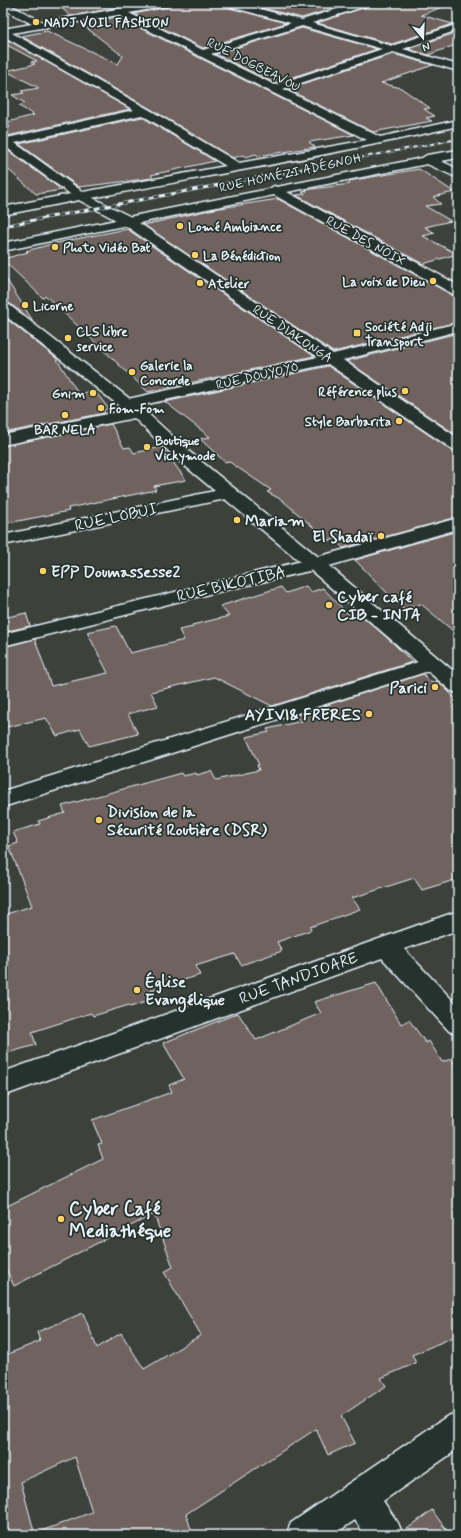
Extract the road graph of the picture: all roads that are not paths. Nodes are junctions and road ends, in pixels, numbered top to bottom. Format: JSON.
{"nodes":[{"id":1,"x":168,"y":3,"type":"edge"},
{"id":2,"x":226,"y":3,"type":"edge"},
{"id":3,"x":366,"y":3,"type":"edge"},
{"id":4,"x":3,"y":5,"type":"edge"},
{"id":5,"x":118,"y":11,"type":"junction"},
{"id":6,"x":303,"y":23,"type":"junction"},
{"id":7,"x":42,"y":25,"type":"junction"},
{"id":8,"x":458,"y":27,"type":"edge"},
{"id":9,"x":3,"y":32,"type":"edge"},
{"id":10,"x":394,"y":50,"type":"junction"},
{"id":11,"x":203,"y":54,"type":"junction"},
{"id":12,"x":458,"y":68,"type":"edge"},
{"id":13,"x":273,"y":89,"type":"junction"},
{"id":14,"x":144,"y":111,"type":"junction"},
{"id":15,"x":458,"y":123,"type":"edge"},
{"id":16,"x":4,"y":141,"type":"edge"},
{"id":17,"x":379,"y":141,"type":"junction"},
{"id":18,"x":458,"y":154,"type":"edge"},
{"id":19,"x":427,"y":159,"type":"junction"},
{"id":20,"x":238,"y":168,"type":"junction"},
{"id":21,"x":458,"y":174,"type":"edge"},
{"id":22,"x":274,"y":190,"type":"junction"},
{"id":23,"x":82,"y":196,"type":"junction"},
{"id":24,"x":3,"y":211,"type":"edge"},
{"id":25,"x":128,"y":221,"type":"junction"},
{"id":26,"x":3,"y":247,"type":"edge"},
{"id":27,"x":458,"y":290,"type":"edge"},
{"id":28,"x":3,"y":307,"type":"edge"},
{"id":29,"x":458,"y":328,"type":"edge"},
{"id":30,"x":330,"y":359,"type":"junction"},
{"id":31,"x":132,"y":409,"type":"junction"},
{"id":32,"x":3,"y":440,"type":"edge"},
{"id":33,"x":458,"y":445,"type":"edge"},
{"id":34,"x":229,"y":493,"type":"junction"},
{"id":35,"x":458,"y":522,"type":"edge"},
{"id":36,"x":3,"y":540,"type":"edge"},
{"id":37,"x":315,"y":564,"type":"junction"},
{"id":38,"x":3,"y":640,"type":"edge"},
{"id":39,"x":431,"y":664,"type":"junction"},
{"id":40,"x":458,"y":686,"type":"edge"},
{"id":41,"x":3,"y":799,"type":"edge"},
{"id":42,"x":458,"y":920,"type":"edge"},
{"id":43,"x":386,"y":946,"type":"junction"},
{"id":44,"x":458,"y":1023,"type":"edge"},
{"id":45,"x":3,"y":1084,"type":"edge"},
{"id":46,"x":458,"y":1429,"type":"edge"},
{"id":47,"x":359,"y":1497,"type":"junction"},
{"id":48,"x":303,"y":1535,"type":"edge"},
{"id":49,"x":386,"y":1535,"type":"edge"}],
"edges":[{"from":1,"to":5,"type":"street"},
{"from":2,"to":6,"type":"street"},
{"from":3,"to":6,"type":"street"},
{"from":4,"to":7,"type":"street"},
{"from":5,"to":7,"type":"street"},
{"from":5,"to":11,"type":"street","name":"RUE DOGBEAVOU"},
{"from":6,"to":10,"type":"street"},
{"from":6,"to":11,"type":"street"},
{"from":7,"to":9,"type":"street"},
{"from":8,"to":10,"type":"street"},
{"from":9,"to":14,"type":"street"},
{"from":10,"to":12,"type":"street"},
{"from":10,"to":13,"type":"street"},
{"from":11,"to":13,"type":"street","name":"RUE DOGBEAVOU"},
{"from":13,"to":17,"type":"street","name":"RUE DOGBEAVOU"},
{"from":14,"to":16,"type":"street"},
{"from":14,"to":20,"type":"street"},
{"from":15,"to":17,"type":"street"},
{"from":16,"to":23,"type":"street","name":"RUE DIAKONGA"},
{"from":17,"to":20,"type":"street"},
{"from":18,"to":19,"type":"street","name":"RUE HOMÉZI ADÉGNOH"},
{"from":19,"to":21,"type":"street"},
{"from":19,"to":22,"type":"street","name":"RUE HOMÉZI ADÉGNOH"},
{"from":20,"to":23,"type":"street"},
{"from":22,"to":25,"type":"street","name":"RUE HOMÉZI ADÉGNOH"},
{"from":22,"to":27,"type":"street","name":"RUE DES NOIX"},
{"from":23,"to":24,"type":"street"},
{"from":23,"to":25,"type":"street","name":"RUE DIAKONGA"},
{"from":25,"to":26,"type":"street","name":"RUE HOMÉZI ADÉGNOH"},
{"from":25,"to":30,"type":"street","name":"RUE DIAKONGA"},
{"from":28,"to":31,"type":"street"},
{"from":29,"to":30,"type":"street","name":"RUE DOUYOYO"},
{"from":30,"to":31,"type":"street","name":"RUE DOUYOYO"},
{"from":30,"to":33,"type":"street","name":"RUE DIAKONGA"},
{"from":31,"to":32,"type":"street","name":"RUE DOUYOYO"},
{"from":31,"to":34,"type":"street"},
{"from":34,"to":36,"type":"street","name":"RUE LOBUI"},
{"from":34,"to":37,"type":"street"},
{"from":35,"to":37,"type":"street","name":"RUE BIKOTIBA"},
{"from":37,"to":38,"type":"street","name":"RUE BIKOTIBA"},
{"from":37,"to":39,"type":"street"},
{"from":39,"to":40,"type":"street"},
{"from":39,"to":41,"type":"street"},
{"from":42,"to":43,"type":"street","name":"RUE TANDJOARE"},
{"from":43,"to":44,"type":"street"},
{"from":43,"to":45,"type":"street","name":"RUE TANDJOARE"},
{"from":46,"to":47,"type":"street"},
{"from":47,"to":48,"type":"street"},
{"from":47,"to":49,"type":"street"}]}
